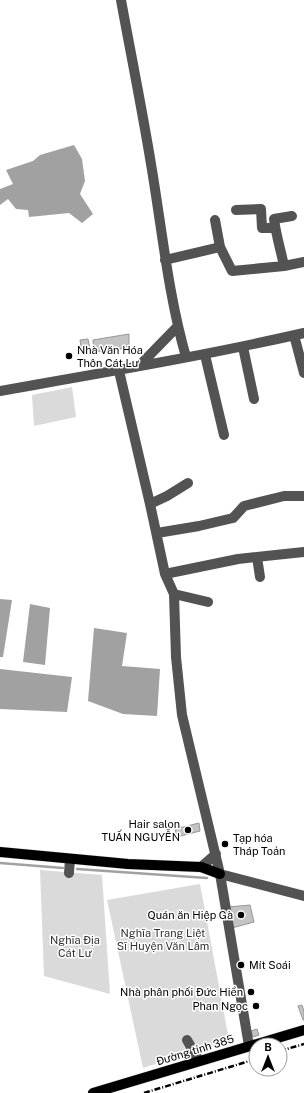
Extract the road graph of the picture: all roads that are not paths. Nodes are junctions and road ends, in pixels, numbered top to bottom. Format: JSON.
{"nodes":[{"id":1,"x":121,"y":0,"type":"edge"},
{"id":2,"x":236,"y":210,"type":"dead end"},
{"id":3,"x":292,"y":216,"type":"dead end"},
{"id":4,"x":215,"y":220,"type":"dead end"},
{"id":5,"x":275,"y":228,"type":"junction"},
{"id":6,"x":220,"y":247,"type":"junction"},
{"id":7,"x":165,"y":260,"type":"junction"},
{"id":8,"x":304,"y":262,"type":"edge"},
{"id":9,"x":284,"y":266,"type":"junction"},
{"id":10,"x":177,"y":326,"type":"junction"},
{"id":11,"x":299,"y":334,"type":"edge"},
{"id":12,"x":243,"y":347,"type":"junction"},
{"id":13,"x":205,"y":355,"type":"junction"},
{"id":14,"x":186,"y":357,"type":"junction"},
{"id":15,"x":140,"y":366,"type":"junction"},
{"id":16,"x":118,"y":371,"type":"junction"},
{"id":17,"x":304,"y":373,"type":"edge"},
{"id":18,"x":0,"y":391,"type":"edge"},
{"id":19,"x":254,"y":399,"type":"dead end"},
{"id":20,"x":224,"y":435,"type":"dead end"},
{"id":21,"x":188,"y":483,"type":"dead end"},
{"id":22,"x":304,"y":496,"type":"edge"},
{"id":23,"x":150,"y":504,"type":"junction"},
{"id":24,"x":157,"y":533,"type":"junction"},
{"id":25,"x":304,"y":552,"type":"edge"},
{"id":26,"x":257,"y":557,"type":"junction"},
{"id":27,"x":165,"y":574,"type":"junction"},
{"id":28,"x":260,"y":577,"type":"dead end"},
{"id":29,"x":174,"y":594,"type":"junction"},
{"id":30,"x":208,"y":602,"type":"dead end"},
{"id":31,"x":0,"y":852,"type":"edge"},
{"id":32,"x":216,"y":854,"type":"junction"},
{"id":33,"x":70,"y":859,"type":"junction"},
{"id":34,"x":201,"y":867,"type":"junction"},
{"id":35,"x":70,"y":873,"type":"dead end"},
{"id":36,"x":220,"y":874,"type":"junction"},
{"id":37,"x":304,"y":896,"type":"edge"},
{"id":38,"x":304,"y":1030,"type":"edge"},
{"id":39,"x":280,"y":1037,"type":"edge"},
{"id":40,"x":187,"y":1040,"type":"dead end"},
{"id":41,"x":248,"y":1040,"type":"edge"},
{"id":42,"x":248,"y":1046,"type":"edge"},
{"id":43,"x":199,"y":1061,"type":"junction"},
{"id":44,"x":93,"y":1093,"type":"edge"}],
"edges":[{"from":1,"to":7,"type":"street"},
{"from":2,"to":5,"type":"street"},
{"from":3,"to":5,"type":"street"},
{"from":4,"to":6,"type":"street"},
{"from":5,"to":9,"type":"street"},
{"from":6,"to":7,"type":"street"},
{"from":6,"to":9,"type":"street"},
{"from":7,"to":10,"type":"street"},
{"from":8,"to":9,"type":"street"},
{"from":10,"to":14,"type":"street"},
{"from":10,"to":15,"type":"street"},
{"from":11,"to":12,"type":"street"},
{"from":11,"to":17,"type":"street"},
{"from":12,"to":13,"type":"street"},
{"from":12,"to":19,"type":"street"},
{"from":13,"to":14,"type":"street"},
{"from":13,"to":20,"type":"street"},
{"from":14,"to":15,"type":"street"},
{"from":15,"to":16,"type":"street"},
{"from":16,"to":18,"type":"street"},
{"from":16,"to":23,"type":"street"},
{"from":21,"to":23,"type":"street"},
{"from":22,"to":24,"type":"street"},
{"from":23,"to":24,"type":"street"},
{"from":24,"to":27,"type":"street"},
{"from":25,"to":26,"type":"street"},
{"from":26,"to":27,"type":"street"},
{"from":26,"to":28,"type":"street"},
{"from":27,"to":29,"type":"street"},
{"from":29,"to":30,"type":"street"},
{"from":29,"to":32,"type":"street"},
{"from":31,"to":33,"type":"main road"},
{"from":32,"to":34,"type":"street"},
{"from":32,"to":36,"type":"street"},
{"from":33,"to":34,"type":"main road"},
{"from":33,"to":35,"type":"street"},
{"from":34,"to":36,"type":"main road"},
{"from":36,"to":37,"type":"street"},
{"from":36,"to":41,"type":"street"},
{"from":38,"to":39,"type":"main road","name":"Đường tỉnh 385"},
{"from":40,"to":43,"type":"street"},
{"from":42,"to":43,"type":"main road","name":"Đường tỉnh 385"},
{"from":43,"to":44,"type":"main road","name":"Đường tỉnh 385"}]}
